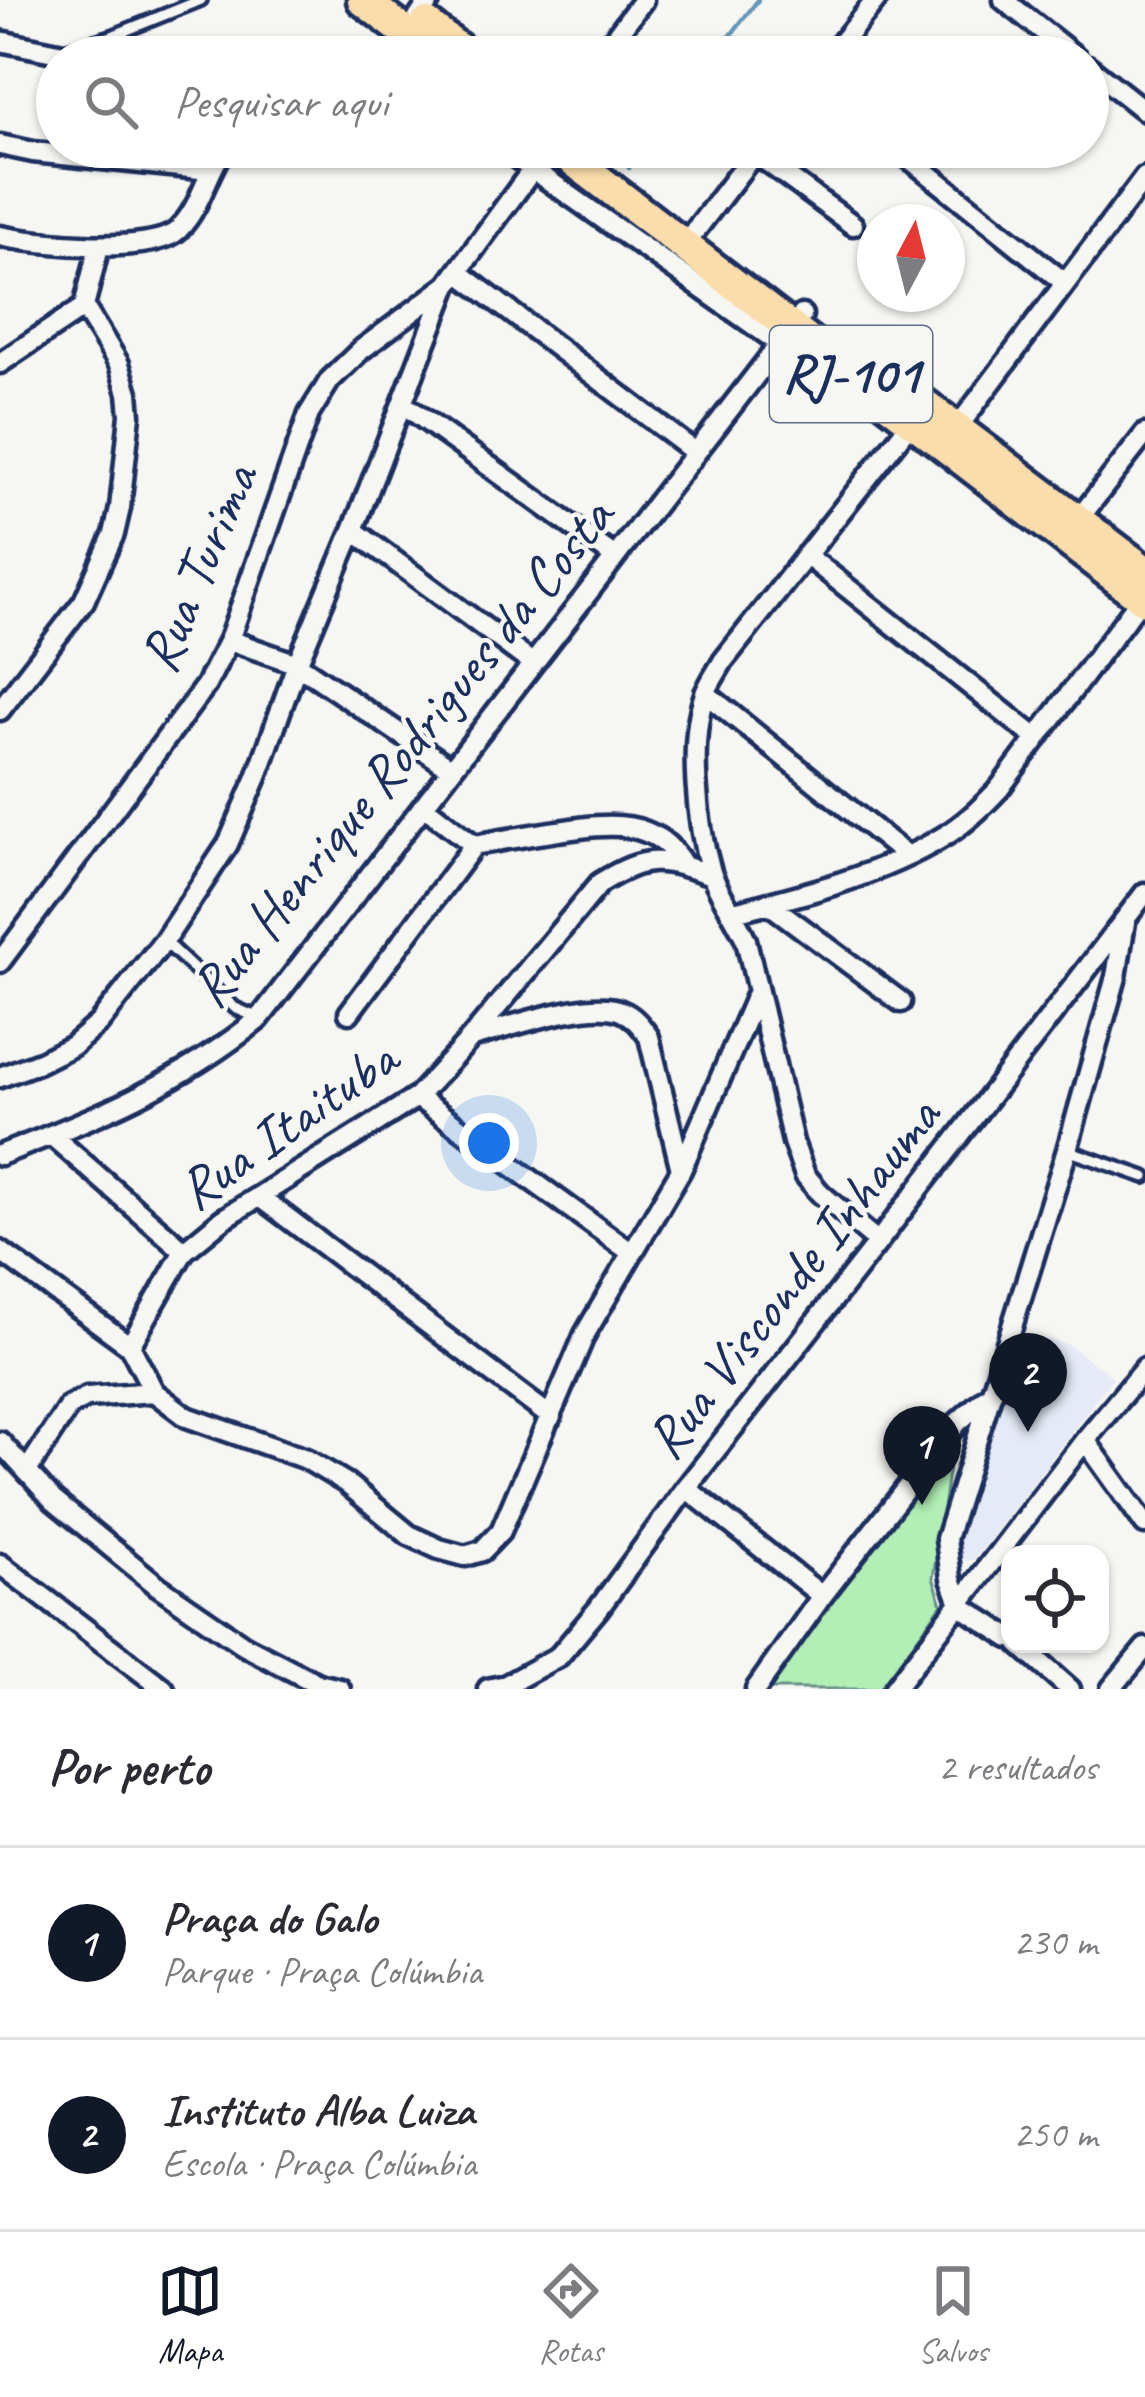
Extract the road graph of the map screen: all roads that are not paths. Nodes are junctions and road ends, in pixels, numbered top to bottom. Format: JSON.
{"nodes":[{"id":1,"x":202,"y":0,"type":"edge"},
{"id":2,"x":363,"y":0,"type":"edge"},
{"id":3,"x":643,"y":0,"type":"edge"},
{"id":4,"x":876,"y":0,"type":"edge"},
{"id":5,"x":1004,"y":0,"type":"edge"},
{"id":6,"x":414,"y":6,"type":"edge"},
{"id":7,"x":112,"y":36,"type":"edge"},
{"id":8,"x":410,"y":36,"type":"edge"},
{"id":9,"x":446,"y":36,"type":"edge"},
{"id":10,"x":616,"y":36,"type":"edge"},
{"id":11,"x":847,"y":36,"type":"edge"},
{"id":12,"x":1049,"y":36,"type":"edge"},
{"id":13,"x":0,"y":41,"type":"edge"},
{"id":14,"x":36,"y":49,"type":"edge"},
{"id":15,"x":1109,"y":83,"type":"edge"},
{"id":16,"x":1145,"y":112,"type":"edge"},
{"id":17,"x":0,"y":145,"type":"edge"},
{"id":18,"x":36,"y":152,"type":"edge"},
{"id":19,"x":190,"y":168,"type":"edge"},
{"id":20,"x":529,"y":168,"type":"edge"},
{"id":21,"x":583,"y":168,"type":"edge"},
{"id":22,"x":614,"y":168,"type":"edge"},
{"id":23,"x":743,"y":168,"type":"edge"},
{"id":24,"x":780,"y":168,"type":"edge"},
{"id":25,"x":921,"y":168,"type":"edge"},
{"id":26,"x":210,"y":170,"type":"joint"},
{"id":27,"x":532,"y":170,"type":"junction"},
{"id":28,"x":1145,"y":177,"type":"edge"},
{"id":29,"x":853,"y":225,"type":"dead end"},
{"id":30,"x":694,"y":231,"type":"junction"},
{"id":31,"x":0,"y":236,"type":"edge"},
{"id":32,"x":99,"y":246,"type":"junction"},
{"id":33,"x":453,"y":278,"type":"junction"},
{"id":34,"x":1065,"y":283,"type":"junction"},
{"id":35,"x":84,"y":307,"type":"junction"},
{"id":36,"x":791,"y":329,"type":"junction"},
{"id":37,"x":0,"y":363,"type":"edge"},
{"id":38,"x":403,"y":404,"type":"junction"},
{"id":39,"x":912,"y":421,"type":"junction"},
{"id":40,"x":957,"y":428,"type":"junction"},
{"id":41,"x":1145,"y":434,"type":"edge"},
{"id":42,"x":695,"y":452,"type":"junction"},
{"id":43,"x":1077,"y":521,"type":"junction"},
{"id":44,"x":353,"y":530,"type":"junction"},
{"id":45,"x":806,"y":555,"type":"junction"},
{"id":46,"x":616,"y":557,"type":"junction"},
{"id":47,"x":1144,"y":590,"type":"edge"},
{"id":48,"x":229,"y":640,"type":"junction"},
{"id":49,"x":532,"y":663,"type":"junction"},
{"id":50,"x":297,"y":664,"type":"junction"},
{"id":51,"x":705,"y":693,"type":"junction"},
{"id":52,"x":0,"y":710,"type":"edge"},
{"id":53,"x":1036,"y":738,"type":"junction"},
{"id":54,"x":452,"y":769,"type":"junction"},
{"id":55,"x":424,"y":807,"type":"junction"},
{"id":56,"x":474,"y":844,"type":"junction"},
{"id":57,"x":907,"y":856,"type":"junction"},
{"id":58,"x":684,"y":866,"type":"junction"},
{"id":59,"x":712,"y":875,"type":"junction"},
{"id":60,"x":1145,"y":893,"type":"edge"},
{"id":61,"x":768,"y":903,"type":"junction"},
{"id":62,"x":734,"y":912,"type":"junction"},
{"id":63,"x":1126,"y":917,"type":"junction"},
{"id":64,"x":164,"y":941,"type":"junction"},
{"id":65,"x":0,"y":962,"type":"edge"},
{"id":66,"x":757,"y":993,"type":"junction"},
{"id":67,"x":901,"y":1002,"type":"dead end"},
{"id":68,"x":350,"y":1012,"type":"dead end"},
{"id":69,"x":260,"y":1019,"type":"junction"},
{"id":70,"x":472,"y":1037,"type":"junction"},
{"id":71,"x":0,"y":1077,"type":"edge"},
{"id":72,"x":417,"y":1097,"type":"junction"},
{"id":73,"x":51,"y":1136,"type":"junction"},
{"id":74,"x":1067,"y":1150,"type":"junction"},
{"id":75,"x":0,"y":1155,"type":"edge"},
{"id":76,"x":681,"y":1170,"type":"junction"},
{"id":77,"x":1145,"y":1177,"type":"edge"},
{"id":78,"x":261,"y":1198,"type":"junction"},
{"id":79,"x":878,"y":1242,"type":"junction"},
{"id":80,"x":0,"y":1251,"type":"edge"},
{"id":81,"x":184,"y":1251,"type":"junction"},
{"id":82,"x":632,"y":1253,"type":"junction"},
{"id":83,"x":130,"y":1346,"type":"junction"},
{"id":84,"x":1145,"y":1368,"type":"edge"},
{"id":85,"x":993,"y":1390,"type":"junction"},
{"id":86,"x":154,"y":1392,"type":"junction"},
{"id":87,"x":551,"y":1417,"type":"junction"},
{"id":88,"x":1085,"y":1440,"type":"junction"},
{"id":89,"x":0,"y":1442,"type":"edge"},
{"id":90,"x":27,"y":1471,"type":"junction"},
{"id":91,"x":686,"y":1488,"type":"junction"},
{"id":92,"x":1145,"y":1524,"type":"edge"},
{"id":93,"x":0,"y":1564,"type":"edge"},
{"id":94,"x":822,"y":1596,"type":"junction"},
{"id":95,"x":961,"y":1606,"type":"junction"},
{"id":96,"x":1001,"y":1631,"type":"edge"},
{"id":97,"x":1145,"y":1648,"type":"edge"},
{"id":98,"x":1029,"y":1653,"type":"edge"},
{"id":99,"x":164,"y":1689,"type":"edge"},
{"id":100,"x":340,"y":1689,"type":"edge"},
{"id":101,"x":488,"y":1689,"type":"edge"},
{"id":102,"x":756,"y":1689,"type":"edge"},
{"id":103,"x":895,"y":1689,"type":"edge"},
{"id":104,"x":1070,"y":1689,"type":"edge"},
{"id":105,"x":1111,"y":1689,"type":"edge"}],
"edges":[{"from":1,"to":7,"type":"lane"},
{"from":2,"to":8,"type":"main road"},
{"from":3,"to":10,"type":"street"},
{"from":4,"to":11,"type":"street"},
{"from":5,"to":12,"type":"street"},
{"from":6,"to":9,"type":"main road"},
{"from":13,"to":14,"type":"street"},
{"from":15,"to":16,"type":"street"},
{"from":17,"to":18,"type":"street"},
{"from":19,"to":26,"type":"street"},
{"from":20,"to":27,"type":"street"},
{"from":21,"to":36,"type":"main road","number":"RJ-101"},
{"from":22,"to":30,"type":"main road","number":"RJ-101"},
{"from":23,"to":30,"type":"street"},
{"from":24,"to":29,"type":"street"},
{"from":25,"to":34,"type":"street"},
{"from":26,"to":32,"type":"street"},
{"from":27,"to":33,"type":"street"},
{"from":27,"to":36,"type":"street"},
{"from":28,"to":34,"type":"street"},
{"from":30,"to":36,"type":"main road","number":"RJ-101"},
{"from":31,"to":32,"type":"street"},
{"from":32,"to":35,"type":"street"},
{"from":33,"to":38,"type":"street"},
{"from":33,"to":42,"type":"street"},
{"from":33,"to":48,"type":"street","name":"Rua Turima"},
{"from":34,"to":40,"type":"street"},
{"from":35,"to":37,"type":"street"},
{"from":35,"to":52,"type":"street"},
{"from":36,"to":39,"type":"main road","number":"RJ-101"},
{"from":36,"to":40,"type":"main road","number":"RJ-101"},
{"from":36,"to":42,"type":"street","name":"Rua Henrique Rodrigues da Costa"},
{"from":38,"to":44,"type":"street"},
{"from":38,"to":46,"type":"street"},
{"from":39,"to":45,"type":"street"},
{"from":39,"to":47,"type":"main road","number":"RJ-101"},
{"from":40,"to":43,"type":"main road","number":"RJ-101"},
{"from":41,"to":43,"type":"street"},
{"from":42,"to":46,"type":"street","name":"Rua Henrique Rodrigues da Costa"},
{"from":43,"to":47,"type":"main road","number":"RJ-101"},
{"from":44,"to":49,"type":"street"},
{"from":44,"to":50,"type":"street"},
{"from":45,"to":51,"type":"street"},
{"from":45,"to":53,"type":"street"},
{"from":46,"to":49,"type":"street","name":"Rua Henrique Rodrigues da Costa"},
{"from":47,"to":53,"type":"street"},
{"from":48,"to":50,"type":"street"},
{"from":48,"to":65,"type":"street","name":"Rua Turima"},
{"from":49,"to":54,"type":"street","name":"Rua Henrique Rodrigues da Costa"},
{"from":50,"to":54,"type":"street"},
{"from":50,"to":64,"type":"street"},
{"from":51,"to":57,"type":"street"},
{"from":51,"to":59,"type":"street"},
{"from":53,"to":57,"type":"street"},
{"from":54,"to":55,"type":"street","name":"Rua Henrique Rodrigues da Costa"},
{"from":55,"to":56,"type":"street"},
{"from":55,"to":69,"type":"street","name":"Rua Henrique Rodrigues da Costa"},
{"from":56,"to":58,"type":"street"},
{"from":56,"to":68,"type":"street"},
{"from":57,"to":61,"type":"street"},
{"from":58,"to":59,"type":"street","name":"Rua Itaituba"},
{"from":58,"to":70,"type":"street","name":"Rua Itaituba"},
{"from":59,"to":62,"type":"street"},
{"from":60,"to":63,"type":"street","name":"Rua Visconde Inhauma"},
{"from":61,"to":62,"type":"street"},
{"from":61,"to":67,"type":"street"},
{"from":62,"to":66,"type":"street"},
{"from":63,"to":74,"type":"street"},
{"from":63,"to":79,"type":"street","name":"Rua Visconde Inhauma"},
{"from":64,"to":69,"type":"lane"},
{"from":64,"to":71,"type":"street"},
{"from":66,"to":76,"type":"street"},
{"from":66,"to":79,"type":"street"},
{"from":69,"to":73,"type":"street","name":"Rua Henrique Rodrigues da Costa"},
{"from":70,"to":72,"type":"street","name":"Rua Itaituba"},
{"from":70,"to":76,"type":"street"},
{"from":72,"to":78,"type":"street","name":"Rua Itaituba"},
{"from":72,"to":82,"type":"street"},
{"from":73,"to":75,"type":"street","name":"Rua Henrique Rodrigues da Costa"},
{"from":73,"to":81,"type":"street"},
{"from":74,"to":77,"type":"lane"},
{"from":74,"to":85,"type":"street"},
{"from":76,"to":82,"type":"street"},
{"from":78,"to":81,"type":"street","name":"Rua Itaituba"},
{"from":78,"to":87,"type":"street"},
{"from":79,"to":91,"type":"street","name":"Rua Visconde Inhauma"},
{"from":80,"to":83,"type":"street"},
{"from":81,"to":83,"type":"street","name":"Rua Itaituba"},
{"from":82,"to":87,"type":"street"},
{"from":83,"to":86,"type":"street"},
{"from":84,"to":88,"type":"street"},
{"from":85,"to":94,"type":"street"},
{"from":85,"to":95,"type":"street"},
{"from":86,"to":87,"type":"street"},
{"from":86,"to":90,"type":"street"},
{"from":88,"to":92,"type":"street"},
{"from":88,"to":95,"type":"street"},
{"from":89,"to":90,"type":"street"},
{"from":90,"to":100,"type":"street"},
{"from":91,"to":94,"type":"street"},
{"from":91,"to":101,"type":"street","name":"Rua Visconde Inhauma"},
{"from":93,"to":99,"type":"street"},
{"from":94,"to":102,"type":"street"},
{"from":95,"to":96,"type":"street"},
{"from":95,"to":103,"type":"street"},
{"from":97,"to":105,"type":"street"},
{"from":98,"to":104,"type":"street"}]}
